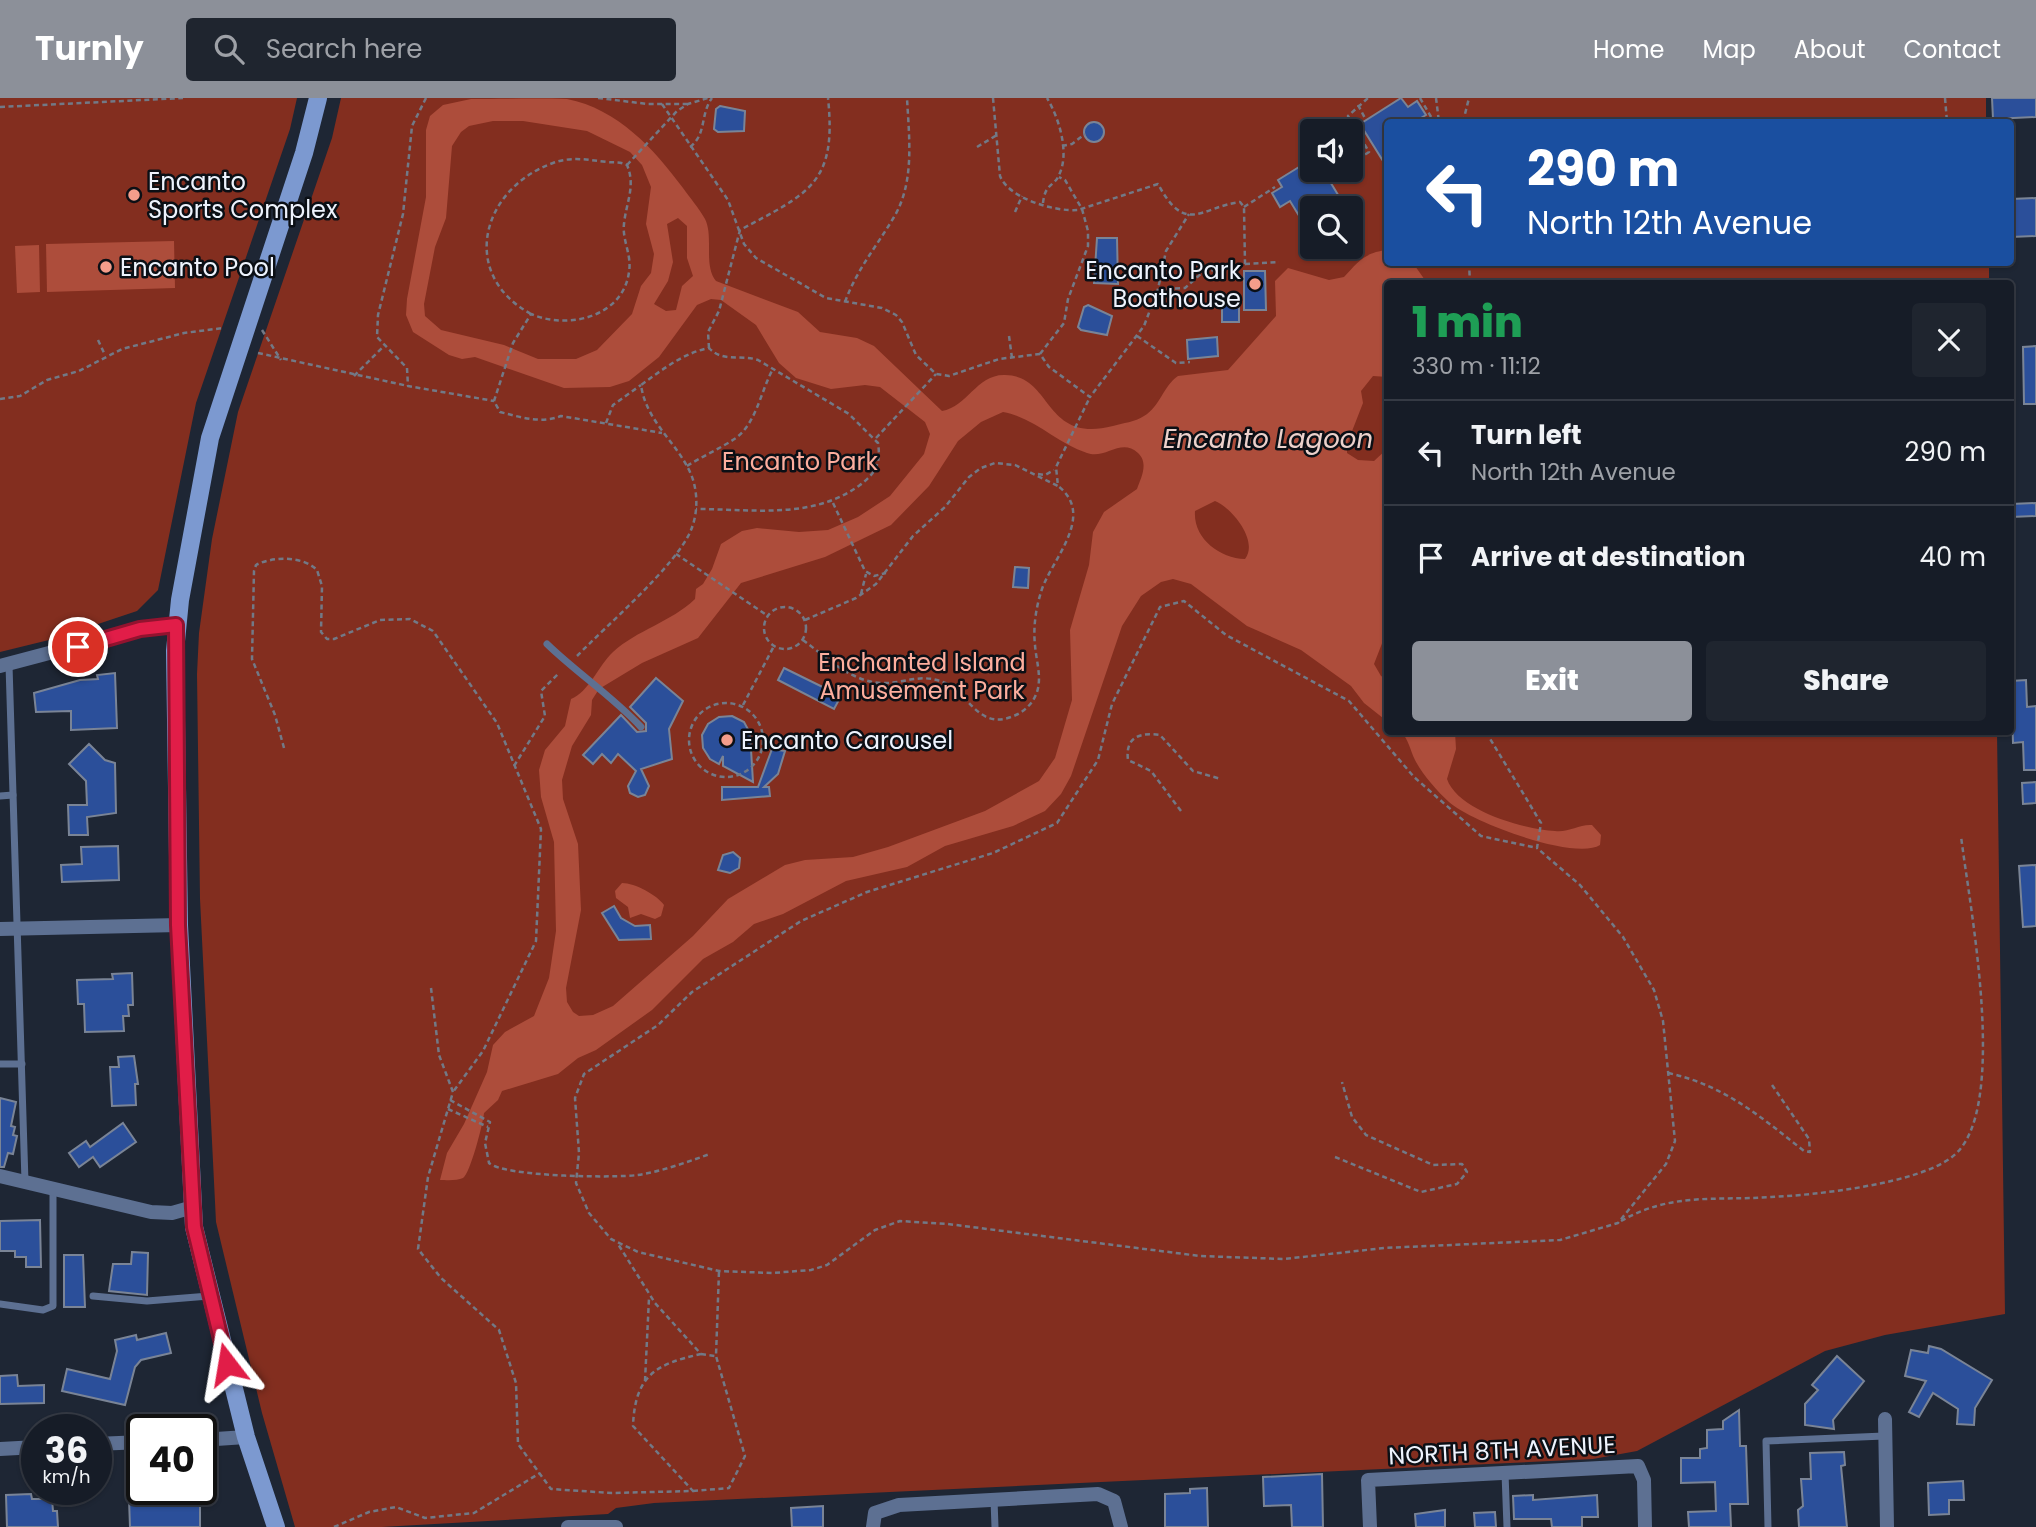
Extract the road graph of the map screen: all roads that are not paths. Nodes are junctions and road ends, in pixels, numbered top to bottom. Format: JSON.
{"nodes":[{"id":1,"x":318,"y":98,"type":"edge"},
{"id":2,"x":176,"y":625,"type":"junction"},
{"id":3,"x":547,"y":644,"type":"dead end"},
{"id":4,"x":5,"y":665,"type":"edge"},
{"id":5,"x":641,"y":727,"type":"dead end"},
{"id":6,"x":13,"y":795,"type":"junction"},
{"id":7,"x":0,"y":796,"type":"edge"},
{"id":8,"x":178,"y":925,"type":"junction"},
{"id":9,"x":18,"y":928,"type":"junction"},
{"id":10,"x":0,"y":929,"type":"edge"},
{"id":11,"x":0,"y":1064,"type":"edge"},
{"id":12,"x":22,"y":1064,"type":"junction"},
{"id":13,"x":0,"y":1176,"type":"edge"},
{"id":14,"x":25,"y":1182,"type":"junction"},
{"id":15,"x":52,"y":1188,"type":"junction"},
{"id":16,"x":193,"y":1208,"type":"junction"},
{"id":17,"x":93,"y":1296,"type":"dead end"},
{"id":18,"x":210,"y":1296,"type":"junction"},
{"id":19,"x":0,"y":1304,"type":"edge"},
{"id":20,"x":1885,"y":1419,"type":"dead end"},
{"id":21,"x":1884,"y":1436,"type":"junction"},
{"id":22,"x":246,"y":1437,"type":"junction"},
{"id":23,"x":217,"y":1439,"type":"edge"},
{"id":24,"x":21,"y":1448,"type":"edge"},
{"id":25,"x":0,"y":1449,"type":"edge"},
{"id":26,"x":1505,"y":1473,"type":"junction"},
{"id":27,"x":994,"y":1499,"type":"junction"},
{"id":28,"x":874,"y":1520,"type":"edge"},
{"id":29,"x":613,"y":1526,"type":"edge"},
{"id":30,"x":276,"y":1527,"type":"edge"},
{"id":31,"x":568,"y":1527,"type":"edge"},
{"id":32,"x":995,"y":1527,"type":"edge"},
{"id":33,"x":1121,"y":1527,"type":"edge"},
{"id":34,"x":1370,"y":1527,"type":"edge"},
{"id":35,"x":1507,"y":1527,"type":"edge"},
{"id":36,"x":1645,"y":1527,"type":"edge"},
{"id":37,"x":1768,"y":1527,"type":"edge"},
{"id":38,"x":1887,"y":1527,"type":"edge"}],
"edges":[{"from":1,"to":2,"type":"street"},
{"from":2,"to":4,"type":"street"},
{"from":2,"to":8,"type":"street"},
{"from":3,"to":5,"type":"lane"},
{"from":4,"to":6,"type":"lane"},
{"from":6,"to":7,"type":"lane"},
{"from":6,"to":9,"type":"lane"},
{"from":8,"to":9,"type":"street"},
{"from":8,"to":16,"type":"street"},
{"from":9,"to":10,"type":"street"},
{"from":9,"to":12,"type":"lane"},
{"from":11,"to":12,"type":"lane"},
{"from":12,"to":14,"type":"lane"},
{"from":13,"to":14,"type":"street"},
{"from":14,"to":15,"type":"street"},
{"from":15,"to":16,"type":"street"},
{"from":15,"to":19,"type":"lane"},
{"from":16,"to":18,"type":"street"},
{"from":17,"to":18,"type":"lane"},
{"from":18,"to":22,"type":"street"},
{"from":20,"to":21,"type":"street"},
{"from":21,"to":37,"type":"lane"},
{"from":21,"to":38,"type":"street"},
{"from":22,"to":23,"type":"street"},
{"from":22,"to":30,"type":"street"},
{"from":24,"to":25,"type":"street"},
{"from":26,"to":34,"type":"street","name":"NORTH 8TH AVENUE"},
{"from":26,"to":35,"type":"lane"},
{"from":26,"to":36,"type":"street","name":"NORTH 8TH AVENUE"},
{"from":27,"to":28,"type":"street"},
{"from":27,"to":32,"type":"lane"},
{"from":27,"to":33,"type":"street"},
{"from":29,"to":31,"type":"street"}]}
